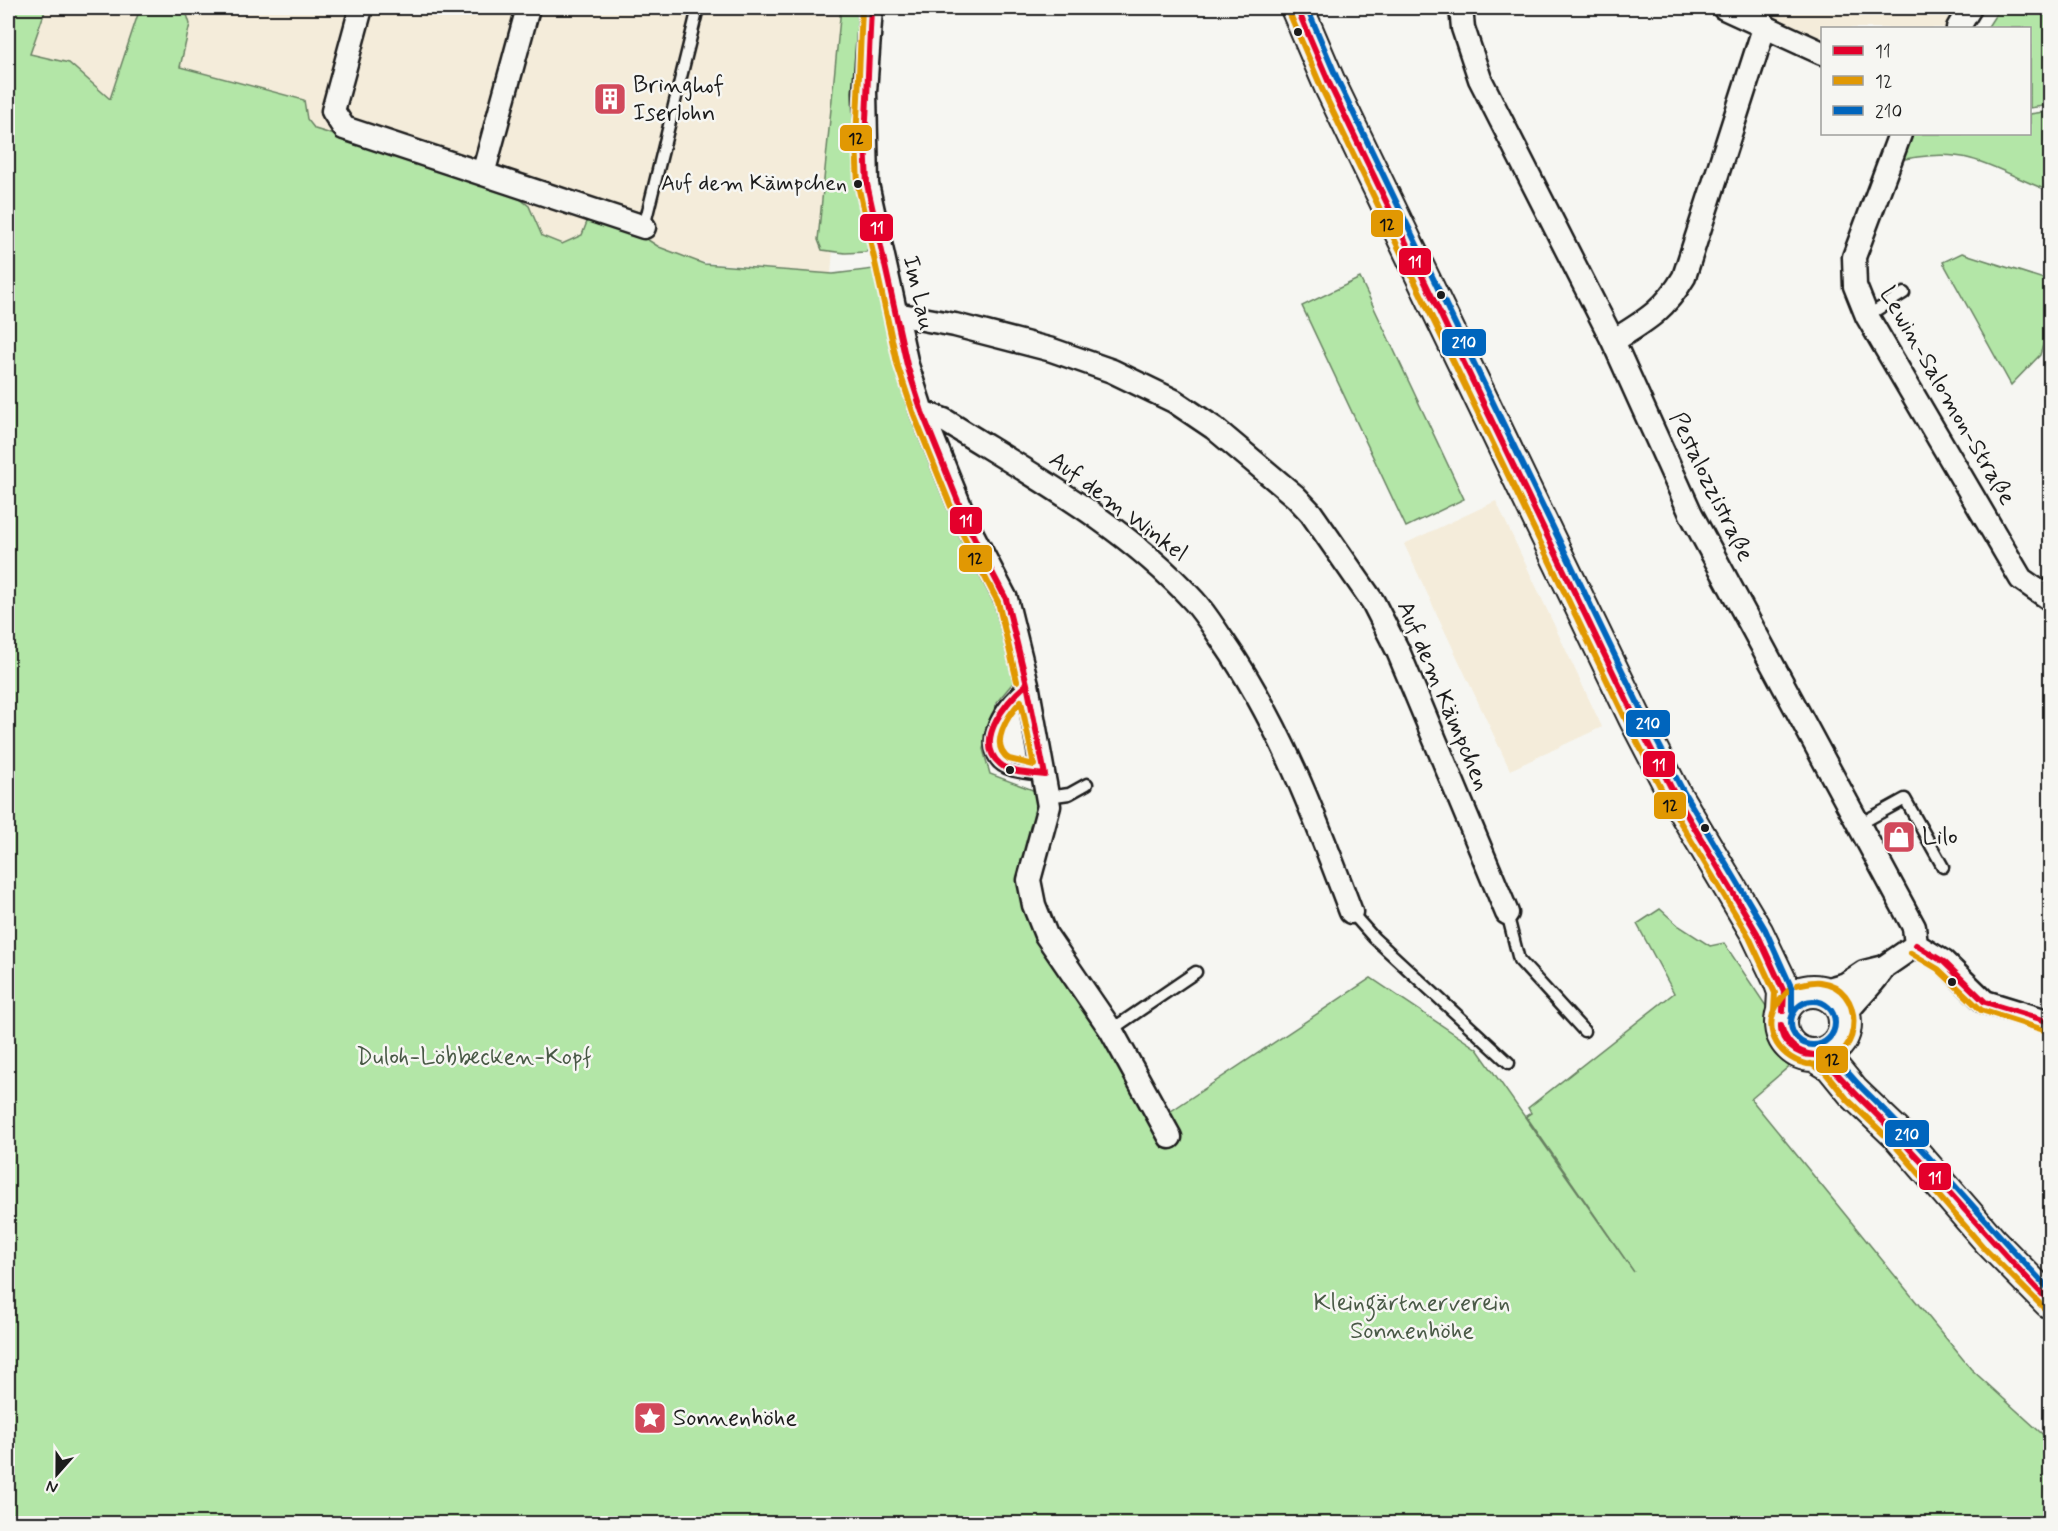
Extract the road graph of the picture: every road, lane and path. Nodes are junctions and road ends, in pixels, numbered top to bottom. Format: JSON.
{"nodes":[{"id":1,"x":361,"y":8,"type":"edge"},
{"id":2,"x":528,"y":8,"type":"edge"},
{"id":3,"x":698,"y":8,"type":"edge"},
{"id":4,"x":871,"y":8,"type":"edge"},
{"id":5,"x":1286,"y":8,"type":"edge"},
{"id":6,"x":1297,"y":8,"type":"edge"},
{"id":7,"x":1461,"y":8,"type":"edge"},
{"id":8,"x":1724,"y":8,"type":"edge"},
{"id":9,"x":1970,"y":8,"type":"edge"},
{"id":10,"x":1766,"y":25,"type":"junction"},
{"id":11,"x":1959,"y":27,"type":"edge"},
{"id":12,"x":1821,"y":52,"type":"edge"},
{"id":13,"x":1330,"y":85,"type":"junction"},
{"id":14,"x":1900,"y":135,"type":"edge"},
{"id":15,"x":483,"y":174,"type":"junction"},
{"id":16,"x":644,"y":227,"type":"joint"},
{"id":17,"x":1905,"y":293,"type":"dead end"},
{"id":18,"x":896,"y":314,"type":"junction"},
{"id":19,"x":1867,"y":316,"type":"junction"},
{"id":20,"x":1613,"y":341,"type":"junction"},
{"id":21,"x":922,"y":412,"type":"junction"},
{"id":22,"x":2050,"y":599,"type":"edge"},
{"id":23,"x":1027,"y":684,"type":"junction"},
{"id":24,"x":1045,"y":775,"type":"junction"},
{"id":25,"x":1087,"y":784,"type":"dead end"},
{"id":26,"x":1048,"y":797,"type":"junction"},
{"id":27,"x":1858,"y":825,"type":"junction"},
{"id":28,"x":1943,"y":867,"type":"dead end"},
{"id":29,"x":1351,"y":912,"type":"joint"},
{"id":30,"x":1506,"y":913,"type":"joint"},
{"id":31,"x":1757,"y":933,"type":"junction"},
{"id":32,"x":1916,"y":945,"type":"junction"},
{"id":33,"x":1884,"y":967,"type":"junction"},
{"id":34,"x":1196,"y":972,"type":"dead end"},
{"id":35,"x":1815,"y":991,"type":"junction"},
{"id":36,"x":1783,"y":1011,"type":"junction"},
{"id":37,"x":2050,"y":1022,"type":"edge"},
{"id":38,"x":1843,"y":1027,"type":"junction"},
{"id":39,"x":1111,"y":1030,"type":"junction"},
{"id":40,"x":1584,"y":1031,"type":"dead end"},
{"id":41,"x":1816,"y":1056,"type":"junction"},
{"id":42,"x":1509,"y":1063,"type":"dead end"},
{"id":43,"x":1899,"y":1136,"type":"junction"},
{"id":44,"x":1170,"y":1137,"type":"dead end"},
{"id":45,"x":2050,"y":1302,"type":"edge"}],
"edges":[{"from":1,"to":15,"type":"street"},
{"from":2,"to":15,"type":"street"},
{"from":3,"to":16,"type":"lane"},
{"from":4,"to":18,"type":"street","name":"Im Lau"},
{"from":5,"to":13,"type":"main road"},
{"from":6,"to":13,"type":"main road"},
{"from":7,"to":20,"type":"street","name":"Pestalozzistraße"},
{"from":8,"to":10,"type":"street"},
{"from":9,"to":11,"type":"street"},
{"from":10,"to":12,"type":"street"},
{"from":10,"to":20,"type":"street"},
{"from":13,"to":31,"type":"main road"},
{"from":14,"to":19,"type":"street","name":"Lewin-Salomon-Straße"},
{"from":15,"to":16,"type":"street"},
{"from":17,"to":19,"type":"lane"},
{"from":18,"to":21,"type":"street","name":"Im Lau"},
{"from":18,"to":30,"type":"street","name":"Auf dem Kämpchen"},
{"from":19,"to":22,"type":"street","name":"Lewin-Salomon-Straße"},
{"from":20,"to":27,"type":"street","name":"Pestalozzistraße"},
{"from":21,"to":23,"type":"street","name":"Im Lau"},
{"from":21,"to":29,"type":"street","name":"Auf dem Winkel"},
{"from":23,"to":24,"type":"street","name":"Im Lau"},
{"from":23,"to":24,"type":"lane"},
{"from":24,"to":26,"type":"street","name":"Im Lau"},
{"from":25,"to":26,"type":"lane"},
{"from":26,"to":39,"type":"street","name":"Im Lau"},
{"from":27,"to":28,"type":"lane"},
{"from":27,"to":32,"type":"street","name":"Pestalozzistraße"},
{"from":29,"to":42,"type":"lane"},
{"from":30,"to":40,"type":"lane"},
{"from":31,"to":35,"type":"main road"},
{"from":31,"to":36,"type":"main road"},
{"from":32,"to":33,"type":"street"},
{"from":32,"to":37,"type":"street"},
{"from":33,"to":35,"type":"street"},
{"from":33,"to":38,"type":"street"},
{"from":34,"to":39,"type":"lane"},
{"from":35,"to":36,"type":"main road"},
{"from":35,"to":38,"type":"main road"},
{"from":36,"to":41,"type":"main road"},
{"from":38,"to":41,"type":"main road"},
{"from":38,"to":43,"type":"main road"},
{"from":39,"to":44,"type":"street","name":"Im Lau"},
{"from":41,"to":43,"type":"main road"},
{"from":43,"to":45,"type":"main road"}]}
